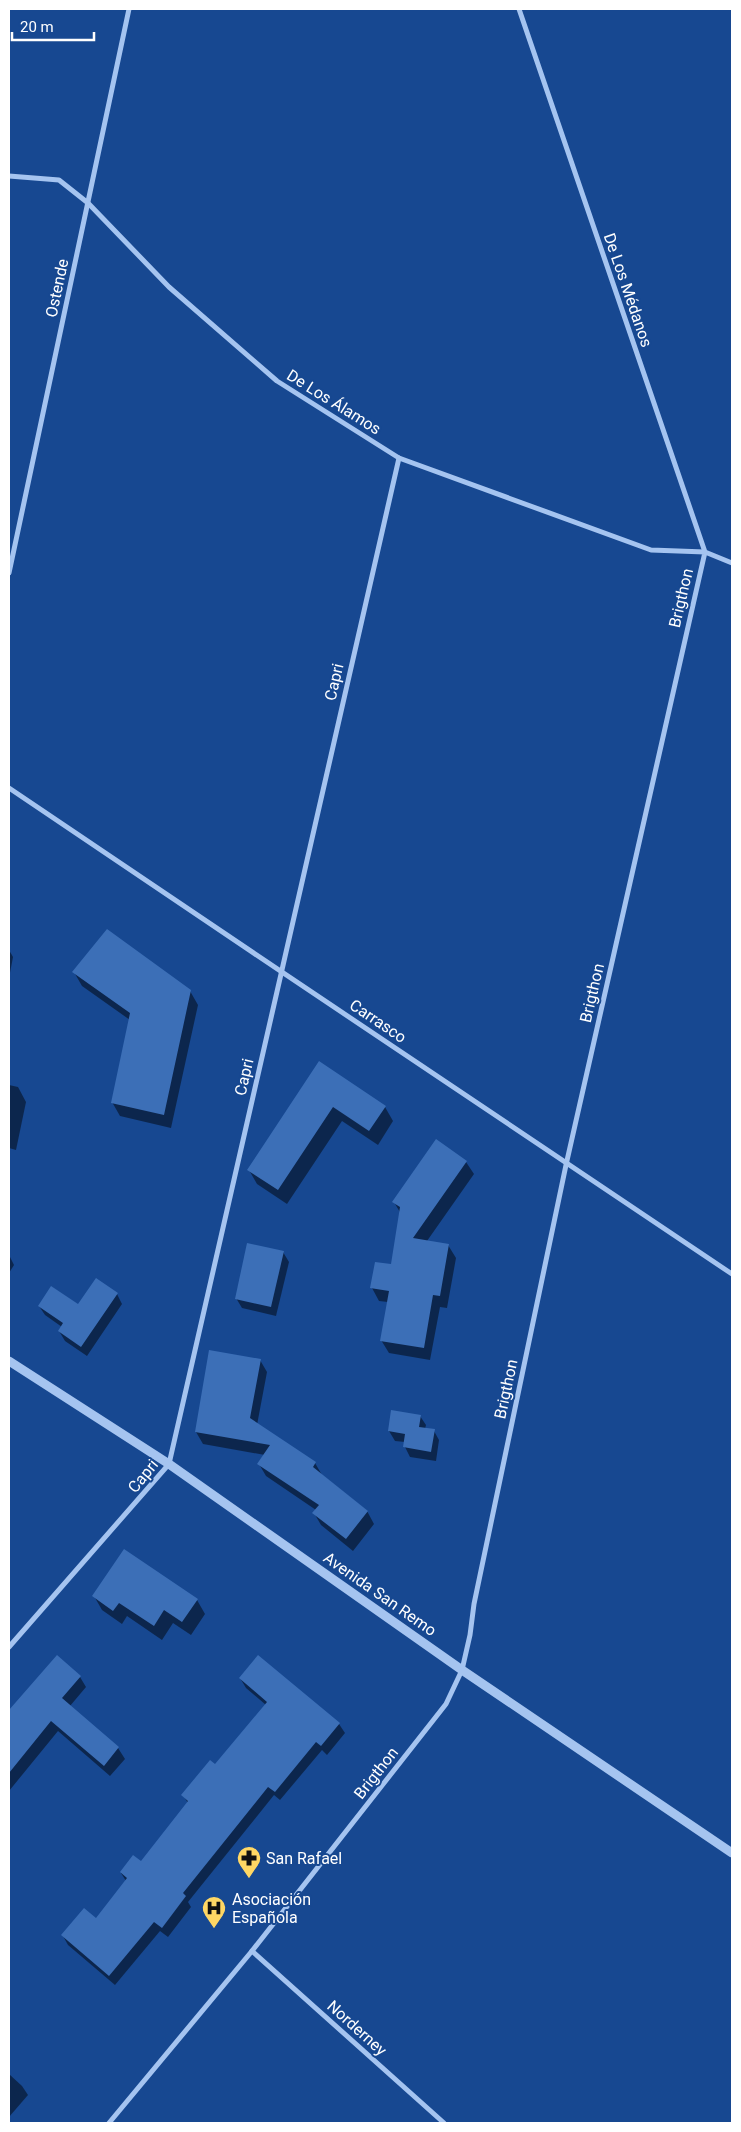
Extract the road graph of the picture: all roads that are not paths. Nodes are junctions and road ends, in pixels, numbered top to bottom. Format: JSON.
{"nodes":[{"id":1,"x":129,"y":9,"type":"edge"},
{"id":2,"x":519,"y":9,"type":"edge"},
{"id":3,"x":9,"y":176,"type":"edge"},
{"id":4,"x":88,"y":203,"type":"junction"},
{"id":5,"x":399,"y":458,"type":"junction"},
{"id":6,"x":705,"y":552,"type":"junction"},
{"id":7,"x":732,"y":563,"type":"edge"},
{"id":8,"x":9,"y":573,"type":"edge"},
{"id":9,"x":9,"y":788,"type":"edge"},
{"id":10,"x":281,"y":970,"type":"junction"},
{"id":11,"x":566,"y":1165,"type":"junction"},
{"id":12,"x":732,"y":1274,"type":"edge"},
{"id":13,"x":9,"y":1361,"type":"edge"},
{"id":14,"x":169,"y":1464,"type":"junction"},
{"id":15,"x":9,"y":1647,"type":"edge"},
{"id":16,"x":462,"y":1670,"type":"junction"},
{"id":17,"x":732,"y":1852,"type":"edge"},
{"id":18,"x":252,"y":1951,"type":"junction"},
{"id":19,"x":109,"y":2123,"type":"edge"},
{"id":20,"x":444,"y":2123,"type":"edge"}],
"edges":[{"from":1,"to":4,"type":"street","name":"Ostende"},
{"from":2,"to":6,"type":"street","name":"De Los Médanos"},
{"from":3,"to":4,"type":"street","name":"De Los Álamos"},
{"from":4,"to":5,"type":"street","name":"De Los Álamos"},
{"from":4,"to":8,"type":"street","name":"Ostende"},
{"from":5,"to":6,"type":"street","name":"De Los Álamos"},
{"from":5,"to":10,"type":"street","name":"Capri"},
{"from":6,"to":7,"type":"street"},
{"from":6,"to":11,"type":"street","name":"Brigthon"},
{"from":9,"to":10,"type":"street","name":"Carrasco"},
{"from":10,"to":11,"type":"street","name":"Carrasco"},
{"from":10,"to":14,"type":"street","name":"Capri"},
{"from":11,"to":12,"type":"street","name":"Carrasco"},
{"from":11,"to":16,"type":"street","name":"Brigthon"},
{"from":13,"to":14,"type":"street","name":"Avenida San Remo"},
{"from":14,"to":15,"type":"street","name":"Capri"},
{"from":14,"to":16,"type":"street","name":"Avenida San Remo"},
{"from":16,"to":17,"type":"street","name":"Avenida San Remo"},
{"from":16,"to":18,"type":"street","name":"Brigthon"},
{"from":18,"to":19,"type":"street","name":"Brigthon"},
{"from":18,"to":20,"type":"street","name":"Norderney"}]}
